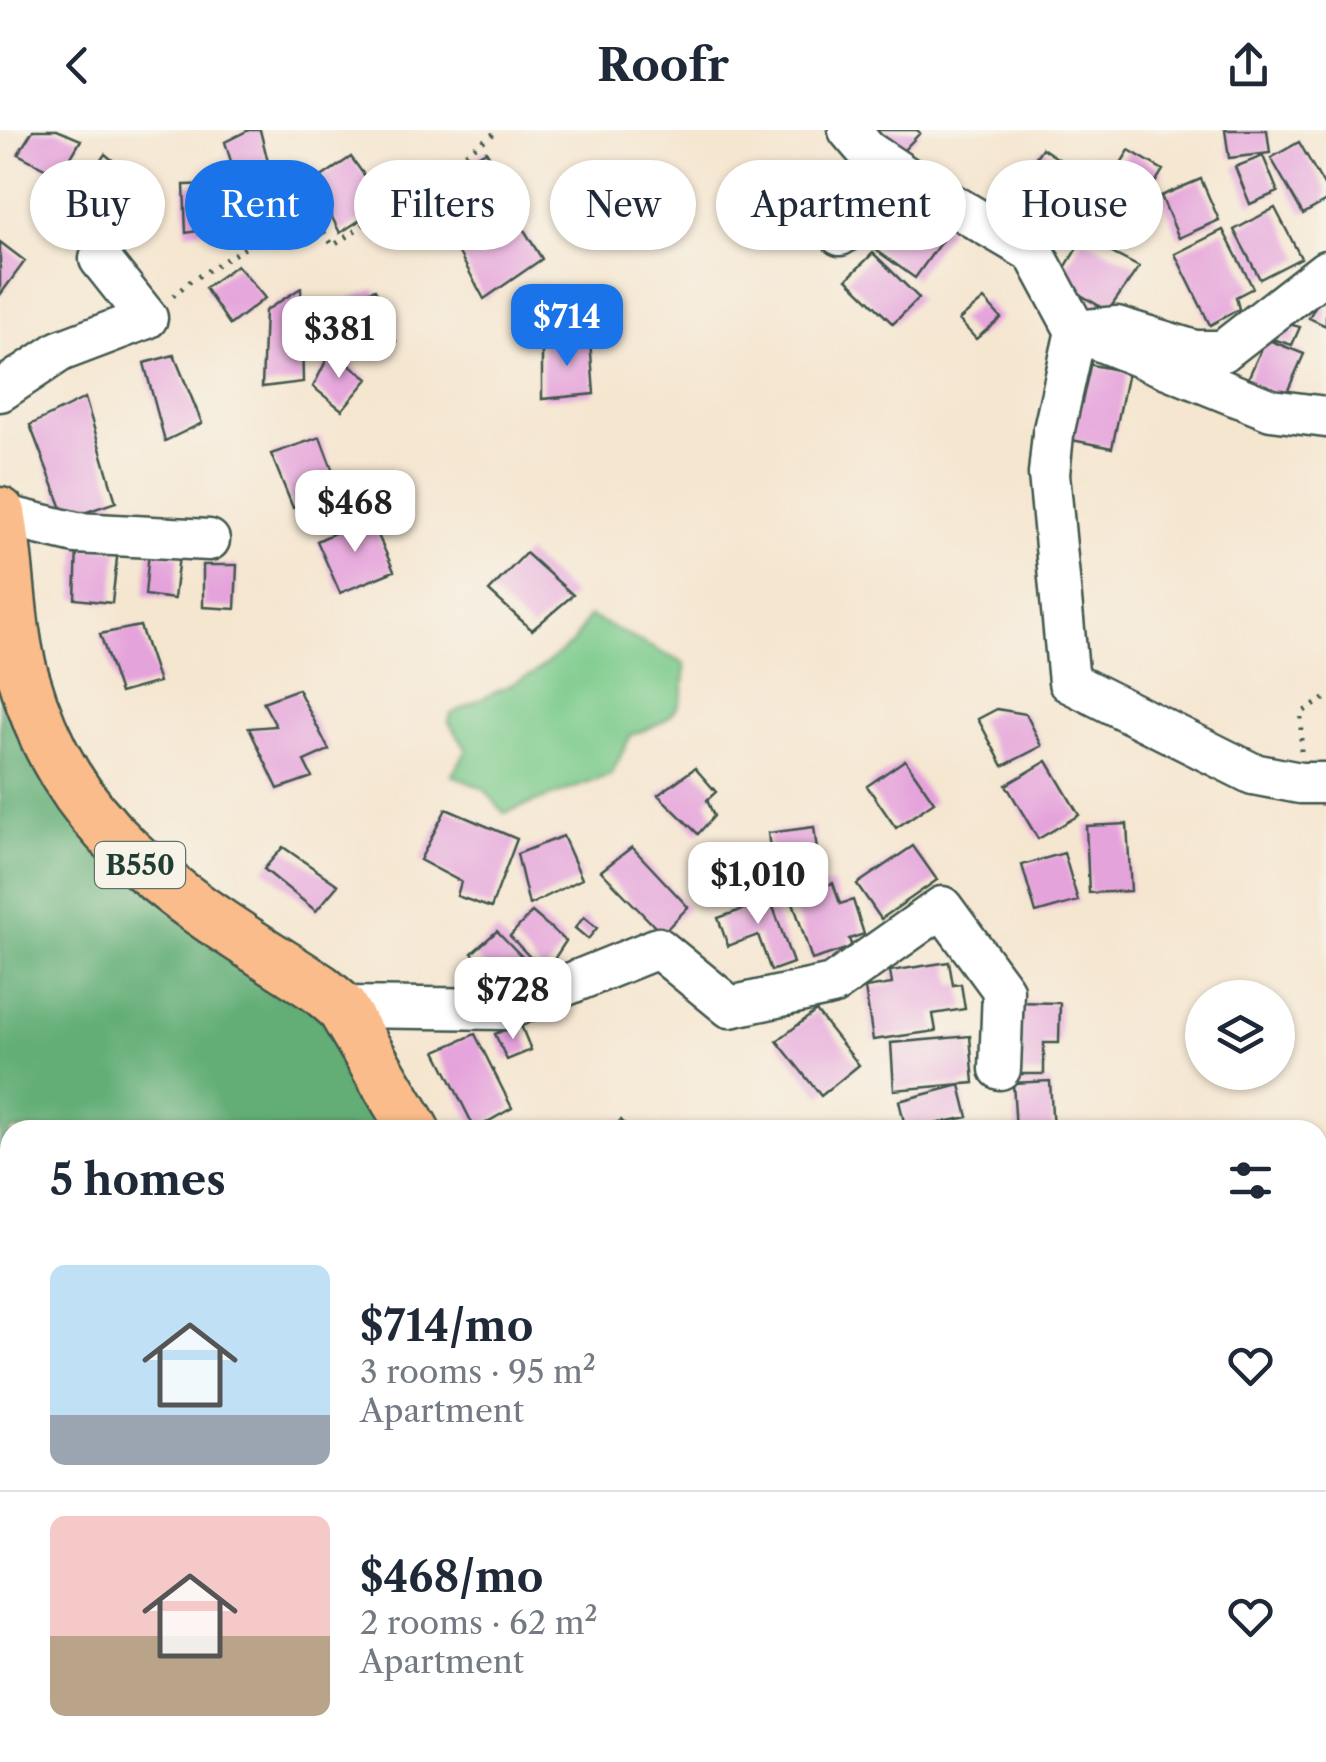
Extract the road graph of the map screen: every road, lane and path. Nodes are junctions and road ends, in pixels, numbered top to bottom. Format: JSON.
{"nodes":[{"id":1,"x":499,"y":130,"type":"edge"},
{"id":2,"x":850,"y":130,"type":"edge"},
{"id":3,"x":880,"y":160,"type":"edge"},
{"id":4,"x":966,"y":213,"type":"edge"},
{"id":5,"x":100,"y":259,"type":"dead end"},
{"id":6,"x":1326,"y":271,"type":"edge"},
{"id":7,"x":146,"y":318,"type":"junction"},
{"id":8,"x":1076,"y":331,"type":"junction"},
{"id":9,"x":0,"y":391,"type":"edge"},
{"id":10,"x":1326,"y":417,"type":"edge"},
{"id":11,"x":0,"y":514,"type":"edge"},
{"id":12,"x":209,"y":540,"type":"dead end"},
{"id":13,"x":1326,"y":698,"type":"edge"},
{"id":14,"x":1313,"y":782,"type":"edge"},
{"id":15,"x":341,"y":1007,"type":"junction"},
{"id":16,"x":1000,"y":1069,"type":"dead end"},
{"id":17,"x":408,"y":1120,"type":"edge"}],
"edges":[{"from":1,"to":7,"type":"path"},
{"from":2,"to":3,"type":"street"},
{"from":4,"to":8,"type":"street"},
{"from":5,"to":7,"type":"street"},
{"from":6,"to":8,"type":"street"},
{"from":7,"to":9,"type":"street"},
{"from":8,"to":10,"type":"street"},
{"from":8,"to":14,"type":"street"},
{"from":11,"to":12,"type":"street"},
{"from":11,"to":15,"type":"main road","number":"B550"},
{"from":13,"to":14,"type":"path"},
{"from":15,"to":16,"type":"street"},
{"from":15,"to":17,"type":"main road","number":"B550"}]}
